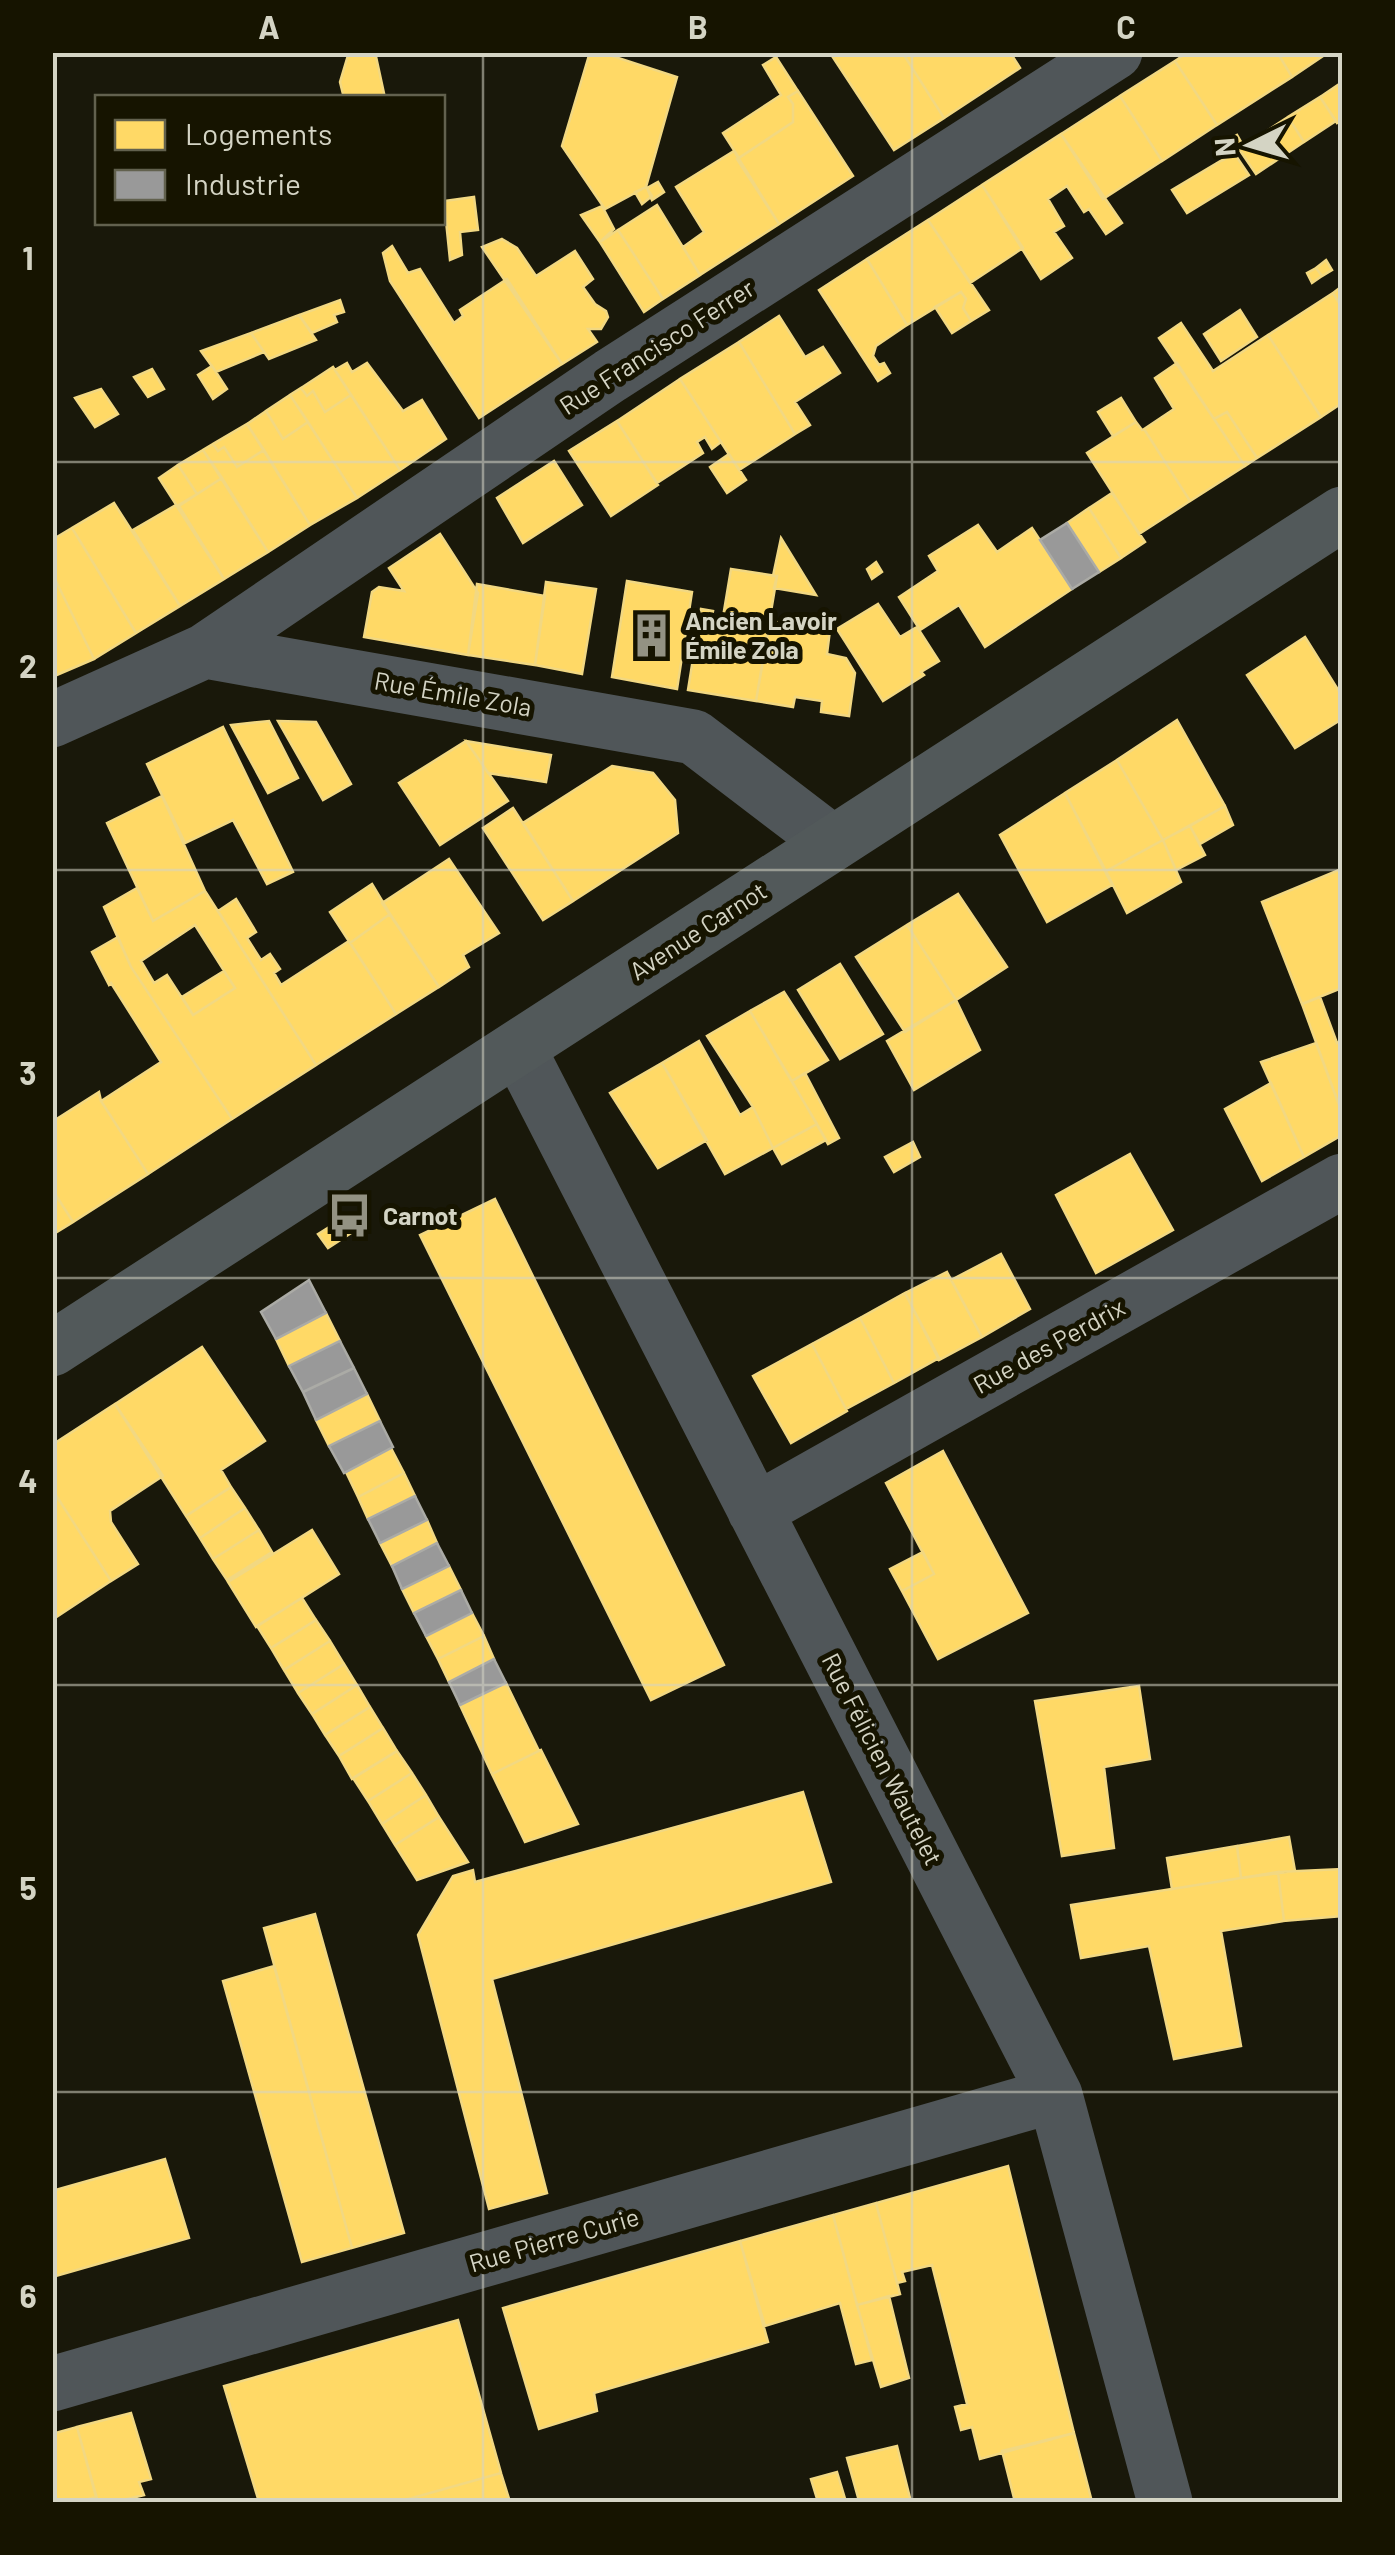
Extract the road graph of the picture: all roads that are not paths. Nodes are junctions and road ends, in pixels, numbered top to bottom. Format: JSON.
{"nodes":[{"id":1,"x":1115,"y":52,"type":"edge"},
{"id":2,"x":1342,"y":514,"type":"edge"},
{"id":3,"x":206,"y":650,"type":"junction"},
{"id":4,"x":52,"y":720,"type":"edge"},
{"id":5,"x":834,"y":844,"type":"junction"},
{"id":6,"x":518,"y":1048,"type":"junction"},
{"id":7,"x":1342,"y":1182,"type":"edge"},
{"id":8,"x":52,"y":1349,"type":"edge"},
{"id":9,"x":755,"y":1511,"type":"junction"},
{"id":10,"x":1055,"y":2096,"type":"junction"},
{"id":11,"x":52,"y":2384,"type":"edge"},
{"id":12,"x":1164,"y":2502,"type":"edge"}],
"edges":[{"from":1,"to":3,"type":"street","name":"Rue Francisco Ferrer"},
{"from":2,"to":5,"type":"main road","name":"Avenue Carnot"},
{"from":3,"to":4,"type":"street"},
{"from":3,"to":5,"type":"street","name":"Rue Émile Zola"},
{"from":5,"to":6,"type":"main road","name":"Avenue Carnot"},
{"from":6,"to":8,"type":"main road","name":"Avenue Carnot"},
{"from":6,"to":9,"type":"street","name":"Rue Félicien Wautelet"},
{"from":7,"to":9,"type":"street","name":"Rue des Perdrix"},
{"from":9,"to":10,"type":"street","name":"Rue Félicien Wautelet"},
{"from":10,"to":11,"type":"street","name":"Rue Pierre Curie"},
{"from":10,"to":12,"type":"street","name":"Rue Félicien Wautelet"}]}
